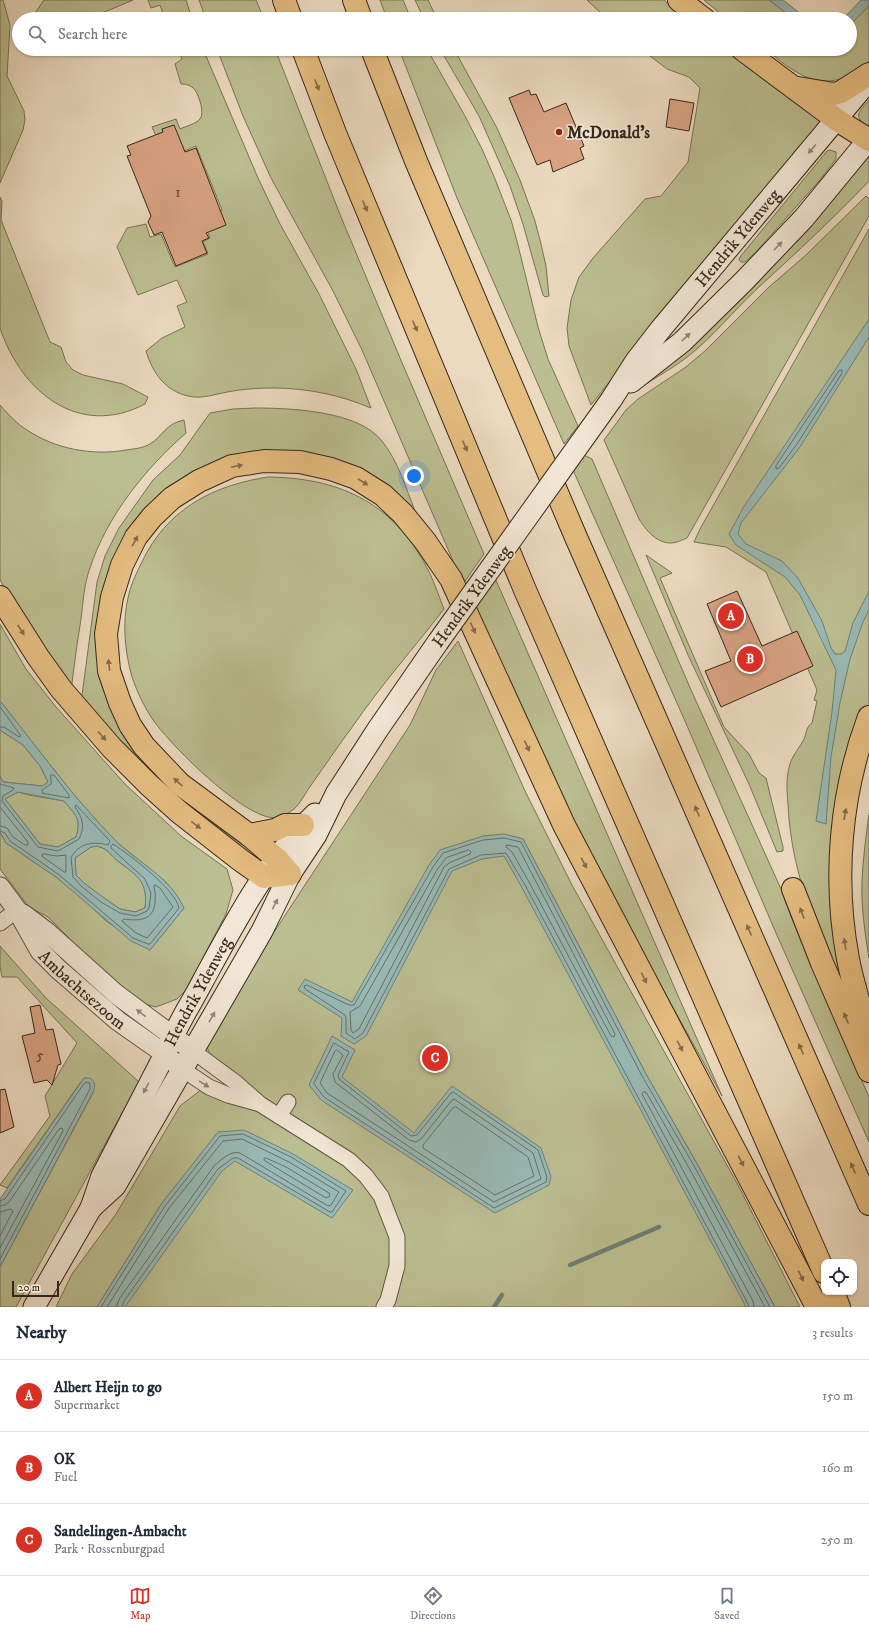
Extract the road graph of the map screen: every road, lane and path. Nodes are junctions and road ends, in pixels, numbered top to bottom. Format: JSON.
{"nodes":[{"id":1,"x":284,"y":0,"type":"edge"},
{"id":2,"x":354,"y":0,"type":"edge"},
{"id":3,"x":679,"y":0,"type":"edge"},
{"id":4,"x":289,"y":12,"type":"edge"},
{"id":5,"x":358,"y":12,"type":"edge"},
{"id":6,"x":695,"y":12,"type":"edge"},
{"id":7,"x":306,"y":56,"type":"edge"},
{"id":8,"x":375,"y":56,"type":"edge"},
{"id":9,"x":751,"y":56,"type":"edge"},
{"id":10,"x":869,"y":74,"type":"edge"},
{"id":11,"x":869,"y":80,"type":"edge"},
{"id":12,"x":791,"y":86,"type":"junction"},
{"id":13,"x":837,"y":120,"type":"junction"},
{"id":14,"x":869,"y":139,"type":"edge"},
{"id":15,"x":610,"y":400,"type":"junction"},
{"id":16,"x":0,"y":597,"type":"edge"},
{"id":17,"x":869,"y":717,"type":"edge"},
{"id":18,"x":336,"y":794,"type":"junction"},
{"id":19,"x":303,"y":825,"type":"junction"},
{"id":20,"x":249,"y":835,"type":"junction"},
{"id":21,"x":284,"y":867,"type":"junction"},
{"id":22,"x":264,"y":877,"type":"junction"},
{"id":23,"x":0,"y":887,"type":"edge"},
{"id":24,"x":793,"y":888,"type":"dead end"},
{"id":25,"x":17,"y":910,"type":"junction"},
{"id":26,"x":0,"y":923,"type":"edge"},
{"id":27,"x":869,"y":1036,"type":"edge"},
{"id":28,"x":168,"y":1045,"type":"junction"},
{"id":29,"x":193,"y":1051,"type":"junction"},
{"id":30,"x":182,"y":1069,"type":"junction"},
{"id":31,"x":869,"y":1071,"type":"edge"},
{"id":32,"x":288,"y":1102,"type":"dead end"},
{"id":33,"x":260,"y":1104,"type":"junction"},
{"id":34,"x":279,"y":1116,"type":"junction"},
{"id":35,"x":869,"y":1204,"type":"edge"},
{"id":36,"x":91,"y":1208,"type":"junction"},
{"id":37,"x":821,"y":1265,"type":"edge"},
{"id":38,"x":834,"y":1295,"type":"edge"},
{"id":39,"x":34,"y":1307,"type":"edge"},
{"id":40,"x":384,"y":1307,"type":"edge"},
{"id":41,"x":816,"y":1307,"type":"edge"},
{"id":42,"x":839,"y":1307,"type":"edge"}],
"edges":[{"from":1,"to":4,"type":"highway"},
{"from":2,"to":5,"type":"highway"},
{"from":3,"to":6,"type":"highway"},
{"from":7,"to":37,"type":"highway","one_way":true},
{"from":35,"to":8,"type":"highway","one_way":true},
{"from":9,"to":12,"type":"highway"},
{"from":10,"to":12,"type":"highway"},
{"from":11,"to":13,"type":"main road","name":"Hendrik Ydenweg"},
{"from":12,"to":13,"type":"highway"},
{"from":13,"to":14,"type":"highway"},
{"from":13,"to":15,"type":"main road","name":"Hendrik Ydenweg","one_way":true},
{"from":15,"to":14,"type":"main road","name":"Hendrik Ydenweg","one_way":true},
{"from":15,"to":18,"type":"main road","name":"Hendrik Ydenweg","bridge":true},
{"from":16,"to":22,"type":"highway","one_way":true},
{"from":27,"to":17,"type":"highway","one_way":true},
{"from":18,"to":19,"type":"main road","name":"Hendrik Ydenweg"},
{"from":18,"to":21,"type":"main road","name":"Hendrik Ydenweg"},
{"from":19,"to":20,"type":"highway"},
{"from":19,"to":21,"type":"main road","name":"Hendrik Ydenweg"},
{"from":20,"to":21,"type":"highway"},
{"from":20,"to":41,"type":"highway","one_way":true},
{"from":21,"to":22,"type":"highway"},
{"from":29,"to":21,"type":"main road","name":"Hendrik Ydenweg","one_way":true},
{"from":22,"to":28,"type":"main road","name":"Hendrik Ydenweg"},
{"from":23,"to":25,"type":"street","name":"Ambachtsezoom"},
{"from":31,"to":24,"type":"highway","one_way":true},
{"from":25,"to":26,"type":"street"},
{"from":25,"to":28,"type":"street","name":"Ambachtsezoom"},
{"from":28,"to":29,"type":"street"},
{"from":28,"to":30,"type":"street"},
{"from":28,"to":36,"type":"main road","name":"Hendrik Ydenweg","one_way":true},
{"from":29,"to":30,"type":"main road","name":"Hendrik Ydenweg"},
{"from":29,"to":33,"type":"street"},
{"from":30,"to":33,"type":"street","one_way":true},
{"from":30,"to":36,"type":"main road","name":"Hendrik Ydenweg"},
{"from":32,"to":34,"type":"street"},
{"from":33,"to":34,"type":"street"},
{"from":34,"to":40,"type":"street"},
{"from":36,"to":39,"type":"main road","name":"Hendrik Ydenweg"},
{"from":38,"to":42,"type":"highway"}]}
